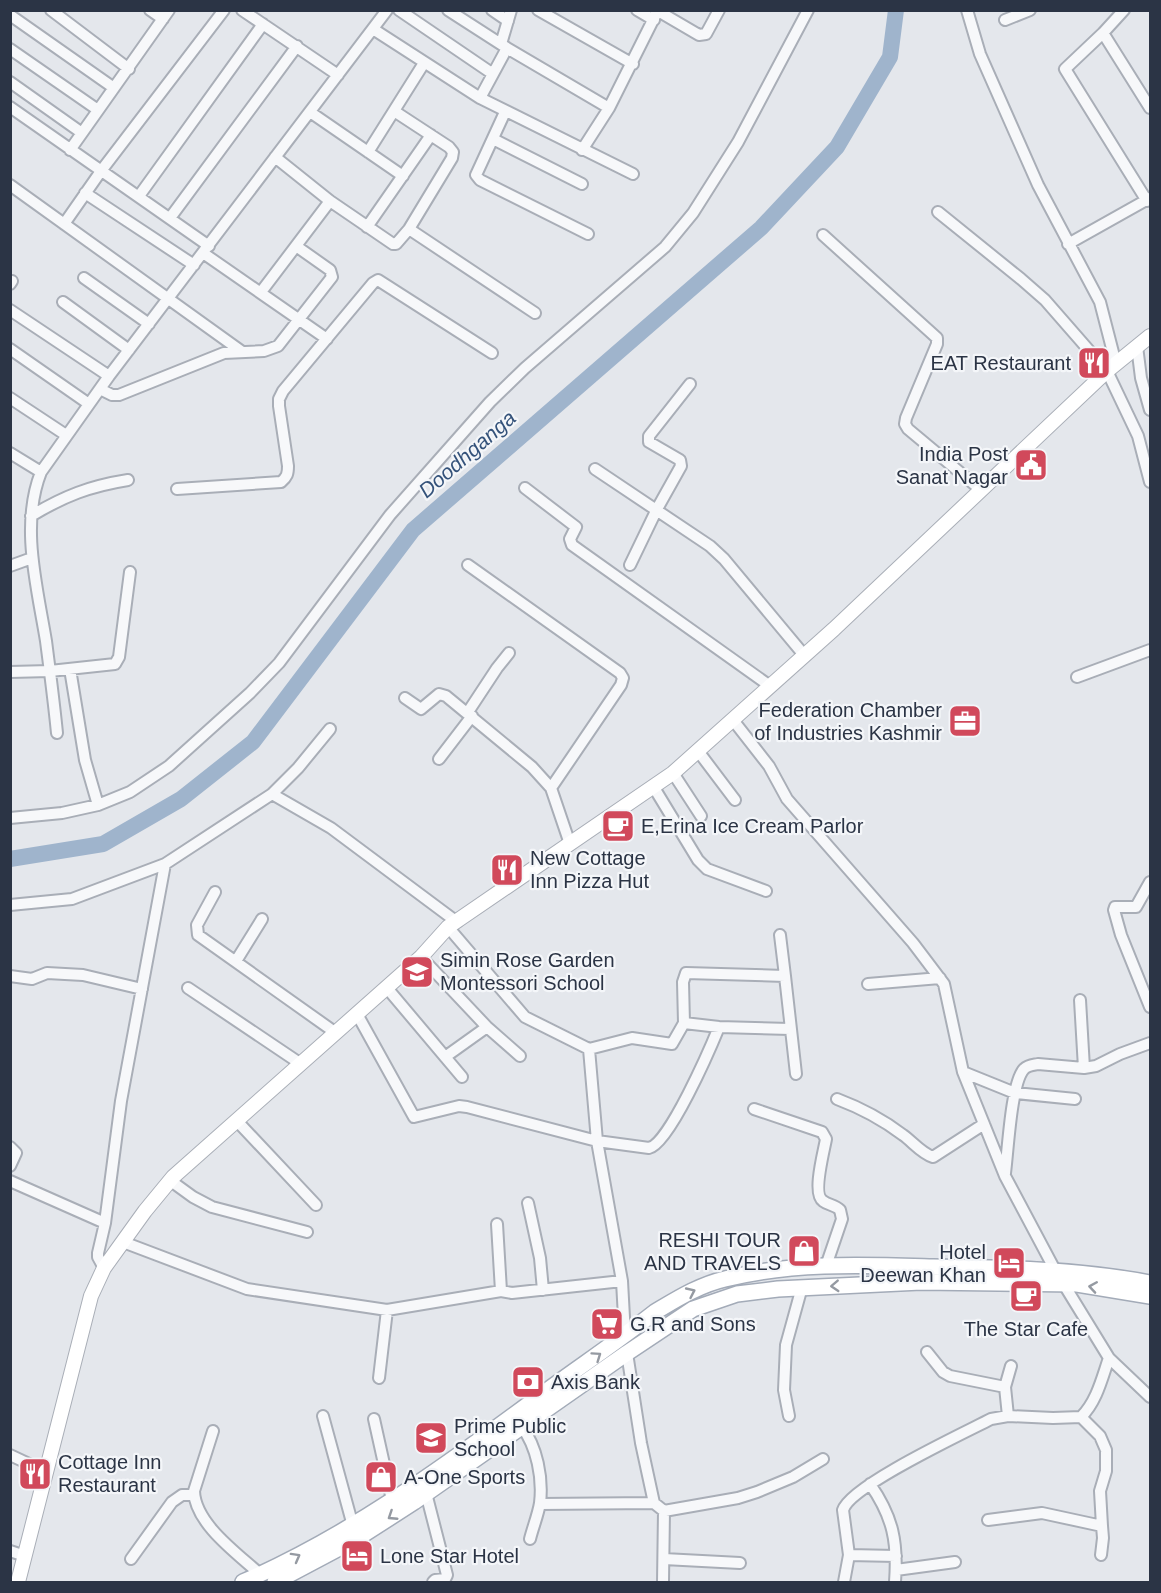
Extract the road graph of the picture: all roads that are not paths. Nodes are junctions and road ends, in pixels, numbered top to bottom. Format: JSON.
{"nodes":[{"id":1,"x":51,"y":10,"type":"edge"},
{"id":2,"x":150,"y":10,"type":"edge"},
{"id":3,"x":224,"y":10,"type":"edge"},
{"id":4,"x":242,"y":10,"type":"edge"},
{"id":5,"x":387,"y":10,"type":"edge"},
{"id":6,"x":399,"y":10,"type":"edge"},
{"id":7,"x":448,"y":10,"type":"edge"},
{"id":8,"x":492,"y":10,"type":"edge"},
{"id":9,"x":538,"y":10,"type":"edge"},
{"id":10,"x":637,"y":10,"type":"edge"},
{"id":11,"x":719,"y":10,"type":"edge"},
{"id":12,"x":808,"y":10,"type":"edge"},
{"id":13,"x":967,"y":10,"type":"edge"},
{"id":14,"x":1030,"y":10,"type":"edge"},
{"id":15,"x":1124,"y":10,"type":"edge"},
{"id":16,"x":657,"y":14,"type":"edge"},
{"id":17,"x":10,"y":15,"type":"edge"},
{"id":18,"x":166,"y":15,"type":"edge"},
{"id":19,"x":510,"y":16,"type":"edge"},
{"id":20,"x":1005,"y":20,"type":"dead end"},
{"id":21,"x":263,"y":24,"type":"junction"},
{"id":22,"x":373,"y":29,"type":"junction"},
{"id":23,"x":1103,"y":33,"type":"junction"},
{"id":24,"x":297,"y":46,"type":"junction"},
{"id":25,"x":504,"y":46,"type":"junction"},
{"id":26,"x":10,"y":49,"type":"edge"},
{"id":27,"x":424,"y":63,"type":"junction"},
{"id":28,"x":633,"y":64,"type":"junction"},
{"id":29,"x":129,"y":69,"type":"junction"},
{"id":30,"x":493,"y":74,"type":"junction"},
{"id":31,"x":338,"y":75,"type":"junction"},
{"id":32,"x":10,"y":82,"type":"edge"},
{"id":33,"x":114,"y":88,"type":"junction"},
{"id":34,"x":480,"y":98,"type":"junction"},
{"id":35,"x":10,"y":107,"type":"edge"},
{"id":36,"x":609,"y":108,"type":"junction"},
{"id":37,"x":1150,"y":108,"type":"edge"},
{"id":38,"x":98,"y":110,"type":"junction"},
{"id":39,"x":394,"y":111,"type":"junction"},
{"id":40,"x":310,"y":112,"type":"junction"},
{"id":41,"x":505,"y":112,"type":"junction"},
{"id":42,"x":82,"y":133,"type":"junction"},
{"id":43,"x":431,"y":135,"type":"junction"},
{"id":44,"x":493,"y":139,"type":"junction"},
{"id":45,"x":70,"y":150,"type":"junction"},
{"id":46,"x":582,"y":150,"type":"junction"},
{"id":47,"x":368,"y":152,"type":"junction"},
{"id":48,"x":275,"y":157,"type":"junction"},
{"id":49,"x":101,"y":171,"type":"junction"},
{"id":50,"x":633,"y":174,"type":"dead end"},
{"id":51,"x":403,"y":177,"type":"junction"},
{"id":52,"x":582,"y":184,"type":"dead end"},
{"id":53,"x":10,"y":185,"type":"edge"},
{"id":54,"x":85,"y":193,"type":"junction"},
{"id":55,"x":139,"y":196,"type":"junction"},
{"id":56,"x":1149,"y":200,"type":"edge"},
{"id":57,"x":330,"y":201,"type":"junction"},
{"id":58,"x":938,"y":212,"type":"dead end"},
{"id":59,"x":170,"y":218,"type":"junction"},
{"id":60,"x":64,"y":224,"type":"junction"},
{"id":61,"x":367,"y":227,"type":"junction"},
{"id":62,"x":409,"y":229,"type":"junction"},
{"id":63,"x":588,"y":234,"type":"dead end"},
{"id":64,"x":823,"y":235,"type":"dead end"},
{"id":65,"x":1068,"y":244,"type":"junction"},
{"id":66,"x":296,"y":246,"type":"junction"},
{"id":67,"x":206,"y":250,"type":"junction"},
{"id":68,"x":194,"y":265,"type":"junction"},
{"id":69,"x":84,"y":278,"type":"dead end"},
{"id":70,"x":261,"y":292,"type":"junction"},
{"id":71,"x":170,"y":298,"type":"junction"},
{"id":72,"x":63,"y":302,"type":"dead end"},
{"id":73,"x":10,"y":310,"type":"edge"},
{"id":74,"x":535,"y":313,"type":"dead end"},
{"id":75,"x":299,"y":320,"type":"junction"},
{"id":76,"x":149,"y":324,"type":"junction"},
{"id":77,"x":1150,"y":336,"type":"edge"},
{"id":78,"x":327,"y":339,"type":"junction"},
{"id":79,"x":1137,"y":346,"type":"junction"},
{"id":80,"x":10,"y":349,"type":"edge"},
{"id":81,"x":129,"y":350,"type":"junction"},
{"id":82,"x":241,"y":351,"type":"junction"},
{"id":83,"x":492,"y":353,"type":"dead end"},
{"id":84,"x":1112,"y":368,"type":"junction"},
{"id":85,"x":109,"y":376,"type":"junction"},
{"id":86,"x":690,"y":384,"type":"dead end"},
{"id":87,"x":100,"y":389,"type":"junction"},
{"id":88,"x":10,"y":398,"type":"edge"},
{"id":89,"x":89,"y":404,"type":"junction"},
{"id":90,"x":1150,"y":410,"type":"edge"},
{"id":91,"x":66,"y":435,"type":"junction"},
{"id":92,"x":10,"y":453,"type":"edge"},
{"id":93,"x":595,"y":469,"type":"dead end"},
{"id":94,"x":40,"y":472,"type":"junction"},
{"id":95,"x":128,"y":480,"type":"dead end"},
{"id":96,"x":1150,"y":482,"type":"edge"},
{"id":97,"x":525,"y":488,"type":"dead end"},
{"id":98,"x":177,"y":489,"type":"dead end"},
{"id":99,"x":981,"y":490,"type":"junction"},
{"id":100,"x":657,"y":509,"type":"junction"},
{"id":101,"x":31,"y":516,"type":"junction"},
{"id":102,"x":32,"y":558,"type":"junction"},
{"id":103,"x":468,"y":565,"type":"dead end"},
{"id":104,"x":630,"y":565,"type":"dead end"},
{"id":105,"x":10,"y":566,"type":"edge"},
{"id":106,"x":129,"y":572,"type":"dead end"},
{"id":107,"x":1150,"y":650,"type":"edge"},
{"id":108,"x":509,"y":653,"type":"dead end"},
{"id":109,"x":804,"y":655,"type":"junction"},
{"id":110,"x":70,"y":669,"type":"junction"},
{"id":111,"x":50,"y":671,"type":"junction"},
{"id":112,"x":10,"y":672,"type":"edge"},
{"id":113,"x":1077,"y":677,"type":"dead end"},
{"id":114,"x":770,"y":686,"type":"junction"},
{"id":115,"x":405,"y":698,"type":"dead end"},
{"id":116,"x":470,"y":714,"type":"junction"},
{"id":117,"x":733,"y":720,"type":"junction"},
{"id":118,"x":330,"y":729,"type":"dead end"},
{"id":119,"x":57,"y":733,"type":"dead end"},
{"id":120,"x":698,"y":751,"type":"junction"},
{"id":121,"x":439,"y":759,"type":"dead end"},
{"id":122,"x":673,"y":773,"type":"junction"},
{"id":123,"x":653,"y":786,"type":"junction"},
{"id":124,"x":551,"y":788,"type":"junction"},
{"id":125,"x":272,"y":794,"type":"junction"},
{"id":126,"x":735,"y":800,"type":"dead end"},
{"id":127,"x":98,"y":805,"type":"junction"},
{"id":128,"x":701,"y":816,"type":"dead end"},
{"id":129,"x":10,"y":818,"type":"edge"},
{"id":130,"x":570,"y":844,"type":"junction"},
{"id":131,"x":165,"y":864,"type":"junction"},
{"id":132,"x":1150,"y":882,"type":"edge"},
{"id":133,"x":766,"y":891,"type":"dead end"},
{"id":134,"x":215,"y":892,"type":"dead end"},
{"id":135,"x":10,"y":905,"type":"edge"},
{"id":136,"x":262,"y":919,"type":"dead end"},
{"id":137,"x":452,"y":924,"type":"junction"},
{"id":138,"x":780,"y":935,"type":"dead end"},
{"id":139,"x":421,"y":957,"type":"junction"},
{"id":140,"x":236,"y":961,"type":"junction"},
{"id":141,"x":10,"y":976,"type":"edge"},
{"id":142,"x":784,"y":976,"type":"junction"},
{"id":143,"x":940,"y":978,"type":"junction"},
{"id":144,"x":868,"y":984,"type":"dead end"},
{"id":145,"x":188,"y":988,"type":"dead end"},
{"id":146,"x":387,"y":988,"type":"junction"},
{"id":147,"x":142,"y":989,"type":"junction"},
{"id":148,"x":1080,"y":1000,"type":"dead end"},
{"id":149,"x":1150,"y":1007,"type":"edge"},
{"id":150,"x":357,"y":1014,"type":"junction"},
{"id":151,"x":684,"y":1023,"type":"junction"},
{"id":152,"x":487,"y":1027,"type":"junction"},
{"id":153,"x":719,"y":1027,"type":"junction"},
{"id":154,"x":790,"y":1029,"type":"junction"},
{"id":155,"x":336,"y":1033,"type":"junction"},
{"id":156,"x":1150,"y":1043,"type":"edge"},
{"id":157,"x":589,"y":1049,"type":"junction"},
{"id":158,"x":520,"y":1056,"type":"dead end"},
{"id":159,"x":445,"y":1057,"type":"junction"},
{"id":160,"x":301,"y":1064,"type":"junction"},
{"id":161,"x":1084,"y":1068,"type":"junction"},
{"id":162,"x":963,"y":1072,"type":"junction"},
{"id":163,"x":796,"y":1074,"type":"dead end"},
{"id":164,"x":462,"y":1077,"type":"dead end"},
{"id":165,"x":1015,"y":1093,"type":"junction"},
{"id":166,"x":1075,"y":1099,"type":"dead end"},
{"id":167,"x":837,"y":1100,"type":"dead end"},
{"id":168,"x":754,"y":1110,"type":"dead end"},
{"id":169,"x":237,"y":1121,"type":"junction"},
{"id":170,"x":984,"y":1124,"type":"junction"},
{"id":171,"x":597,"y":1141,"type":"junction"},
{"id":172,"x":10,"y":1147,"type":"edge"},
{"id":173,"x":10,"y":1166,"type":"edge"},
{"id":174,"x":1005,"y":1176,"type":"junction"},
{"id":175,"x":171,"y":1180,"type":"junction"},
{"id":176,"x":10,"y":1181,"type":"edge"},
{"id":177,"x":528,"y":1203,"type":"dead end"},
{"id":178,"x":316,"y":1204,"type":"dead end"},
{"id":179,"x":105,"y":1223,"type":"junction"},
{"id":180,"x":497,"y":1224,"type":"dead end"},
{"id":181,"x":307,"y":1232,"type":"dead end"},
{"id":182,"x":123,"y":1242,"type":"junction"},
{"id":183,"x":826,"y":1266,"type":"junction"},
{"id":184,"x":104,"y":1268,"type":"junction"},
{"id":185,"x":1055,"y":1270,"type":"junction"},
{"id":186,"x":622,"y":1281,"type":"junction"},
{"id":187,"x":1150,"y":1282,"type":"edge"},
{"id":188,"x":1065,"y":1284,"type":"junction"},
{"id":189,"x":802,"y":1287,"type":"junction"},
{"id":190,"x":543,"y":1290,"type":"junction"},
{"id":191,"x":501,"y":1291,"type":"junction"},
{"id":192,"x":1150,"y":1296,"type":"edge"},
{"id":193,"x":387,"y":1310,"type":"junction"},
{"id":194,"x":625,"y":1336,"type":"junction"},
{"id":195,"x":927,"y":1352,"type":"dead end"},
{"id":196,"x":627,"y":1353,"type":"junction"},
{"id":197,"x":1109,"y":1358,"type":"junction"},
{"id":198,"x":1011,"y":1366,"type":"dead end"},
{"id":199,"x":379,"y":1377,"type":"dead end"},
{"id":200,"x":1005,"y":1387,"type":"junction"},
{"id":201,"x":1150,"y":1397,"type":"edge"},
{"id":202,"x":323,"y":1416,"type":"dead end"},
{"id":203,"x":789,"y":1416,"type":"dead end"},
{"id":204,"x":1008,"y":1416,"type":"junction"},
{"id":205,"x":1081,"y":1417,"type":"junction"},
{"id":206,"x":374,"y":1419,"type":"dead end"},
{"id":207,"x":522,"y":1427,"type":"junction"},
{"id":208,"x":213,"y":1431,"type":"dead end"},
{"id":209,"x":10,"y":1455,"type":"edge"},
{"id":210,"x":823,"y":1459,"type":"dead end"},
{"id":211,"x":46,"y":1472,"type":"junction"},
{"id":212,"x":870,"y":1484,"type":"junction"},
{"id":213,"x":426,"y":1493,"type":"junction"},
{"id":214,"x":194,"y":1495,"type":"junction"},
{"id":215,"x":392,"y":1500,"type":"junction"},
{"id":216,"x":654,"y":1503,"type":"junction"},
{"id":217,"x":540,"y":1504,"type":"junction"},
{"id":218,"x":664,"y":1511,"type":"junction"},
{"id":219,"x":988,"y":1520,"type":"dead end"},
{"id":220,"x":353,"y":1526,"type":"junction"},
{"id":221,"x":1102,"y":1526,"type":"junction"},
{"id":222,"x":530,"y":1539,"type":"dead end"},
{"id":223,"x":10,"y":1551,"type":"edge"},
{"id":224,"x":849,"y":1555,"type":"junction"},
{"id":225,"x":1101,"y":1555,"type":"dead end"},
{"id":226,"x":25,"y":1556,"type":"junction"},
{"id":227,"x":896,"y":1556,"type":"junction"},
{"id":228,"x":131,"y":1559,"type":"dead end"},
{"id":229,"x":664,"y":1559,"type":"junction"},
{"id":230,"x":955,"y":1562,"type":"dead end"},
{"id":231,"x":740,"y":1563,"type":"dead end"},
{"id":232,"x":896,"y":1570,"type":"junction"},
{"id":233,"x":261,"y":1575,"type":"junction"},
{"id":234,"x":18,"y":1582,"type":"edge"},
{"id":235,"x":243,"y":1582,"type":"edge"},
{"id":236,"x":275,"y":1582,"type":"edge"},
{"id":237,"x":433,"y":1582,"type":"edge"},
{"id":238,"x":663,"y":1582,"type":"edge"},
{"id":239,"x":844,"y":1582,"type":"edge"},
{"id":240,"x":895,"y":1582,"type":"edge"}],
"edges":[{"from":1,"to":29,"type":"street"},
{"from":2,"to":18,"type":"street"},
{"from":3,"to":49,"type":"street"},
{"from":4,"to":21,"type":"street"},
{"from":5,"to":22,"type":"street"},
{"from":6,"to":30,"type":"street"},
{"from":7,"to":25,"type":"street"},
{"from":8,"to":19,"type":"street"},
{"from":9,"to":28,"type":"street"},
{"from":10,"to":16,"type":"street"},
{"from":11,"to":16,"type":"street"},
{"from":12,"to":127,"type":"street"},
{"from":13,"to":65,"type":"street"},
{"from":14,"to":20,"type":"street"},
{"from":15,"to":23,"type":"street"},
{"from":16,"to":28,"type":"street"},
{"from":17,"to":33,"type":"street"},
{"from":18,"to":29,"type":"street"},
{"from":19,"to":25,"type":"street"},
{"from":21,"to":24,"type":"street"},
{"from":21,"to":55,"type":"street"},
{"from":22,"to":27,"type":"street"},
{"from":22,"to":31,"type":"street"},
{"from":23,"to":37,"type":"street"},
{"from":23,"to":56,"type":"street"},
{"from":24,"to":31,"type":"street"},
{"from":24,"to":59,"type":"street"},
{"from":25,"to":30,"type":"street"},
{"from":25,"to":36,"type":"street"},
{"from":26,"to":38,"type":"street"},
{"from":27,"to":34,"type":"street"},
{"from":27,"to":39,"type":"street"},
{"from":28,"to":36,"type":"street"},
{"from":29,"to":33,"type":"street"},
{"from":30,"to":34,"type":"street"},
{"from":31,"to":40,"type":"street"},
{"from":32,"to":42,"type":"street"},
{"from":33,"to":38,"type":"street"},
{"from":34,"to":41,"type":"street"},
{"from":35,"to":45,"type":"street"},
{"from":36,"to":46,"type":"street"},
{"from":38,"to":42,"type":"street"},
{"from":39,"to":43,"type":"street"},
{"from":39,"to":47,"type":"street"},
{"from":40,"to":47,"type":"street"},
{"from":40,"to":48,"type":"street"},
{"from":41,"to":44,"type":"street"},
{"from":41,"to":46,"type":"street"},
{"from":42,"to":45,"type":"street"},
{"from":43,"to":51,"type":"street"},
{"from":43,"to":62,"type":"street"},
{"from":44,"to":52,"type":"street"},
{"from":44,"to":63,"type":"street"},
{"from":45,"to":49,"type":"street"},
{"from":46,"to":50,"type":"street"},
{"from":47,"to":51,"type":"street"},
{"from":48,"to":57,"type":"street"},
{"from":48,"to":67,"type":"street"},
{"from":49,"to":54,"type":"street"},
{"from":49,"to":55,"type":"street"},
{"from":51,"to":61,"type":"street"},
{"from":53,"to":60,"type":"street"},
{"from":54,"to":60,"type":"street"},
{"from":54,"to":68,"type":"street"},
{"from":55,"to":59,"type":"street"},
{"from":56,"to":65,"type":"street"},
{"from":57,"to":61,"type":"street"},
{"from":57,"to":66,"type":"street"},
{"from":58,"to":84,"type":"street"},
{"from":59,"to":67,"type":"street"},
{"from":60,"to":71,"type":"street"},
{"from":61,"to":62,"type":"street"},
{"from":62,"to":74,"type":"street"},
{"from":64,"to":99,"type":"street"},
{"from":65,"to":84,"type":"street"},
{"from":66,"to":70,"type":"street"},
{"from":66,"to":75,"type":"street"},
{"from":67,"to":68,"type":"street"},
{"from":67,"to":70,"type":"street"},
{"from":68,"to":71,"type":"street"},
{"from":69,"to":76,"type":"street"},
{"from":70,"to":75,"type":"street"},
{"from":71,"to":76,"type":"street"},
{"from":71,"to":82,"type":"street"},
{"from":72,"to":81,"type":"street"},
{"from":73,"to":85,"type":"street"},
{"from":75,"to":78,"type":"street"},
{"from":75,"to":82,"type":"street"},
{"from":76,"to":81,"type":"street"},
{"from":77,"to":79,"type":"main road"},
{"from":78,"to":83,"type":"street"},
{"from":78,"to":98,"type":"street"},
{"from":79,"to":84,"type":"main road"},
{"from":79,"to":90,"type":"street"},
{"from":80,"to":89,"type":"street"},
{"from":81,"to":85,"type":"street"},
{"from":82,"to":87,"type":"street"},
{"from":84,"to":96,"type":"street"},
{"from":84,"to":99,"type":"main road"},
{"from":85,"to":87,"type":"street"},
{"from":86,"to":100,"type":"street"},
{"from":87,"to":89,"type":"street"},
{"from":88,"to":91,"type":"street"},
{"from":89,"to":91,"type":"street"},
{"from":91,"to":94,"type":"street"},
{"from":92,"to":94,"type":"street"},
{"from":93,"to":100,"type":"street"},
{"from":94,"to":101,"type":"street"},
{"from":95,"to":101,"type":"street"},
{"from":97,"to":114,"type":"street"},
{"from":99,"to":109,"type":"main road"},
{"from":100,"to":104,"type":"street"},
{"from":100,"to":109,"type":"street"},
{"from":101,"to":102,"type":"street"},
{"from":102,"to":105,"type":"street"},
{"from":102,"to":111,"type":"street"},
{"from":103,"to":124,"type":"street"},
{"from":106,"to":110,"type":"street"},
{"from":107,"to":113,"type":"street"},
{"from":108,"to":116,"type":"street"},
{"from":109,"to":114,"type":"main road"},
{"from":110,"to":111,"type":"street"},
{"from":110,"to":127,"type":"street"},
{"from":111,"to":112,"type":"street"},
{"from":111,"to":119,"type":"street"},
{"from":114,"to":117,"type":"main road"},
{"from":115,"to":116,"type":"street"},
{"from":116,"to":121,"type":"street"},
{"from":116,"to":124,"type":"street"},
{"from":117,"to":120,"type":"main road"},
{"from":117,"to":143,"type":"street"},
{"from":118,"to":125,"type":"street"},
{"from":120,"to":122,"type":"main road"},
{"from":120,"to":126,"type":"street"},
{"from":122,"to":123,"type":"main road"},
{"from":122,"to":128,"type":"street"},
{"from":123,"to":130,"type":"main road"},
{"from":123,"to":133,"type":"street"},
{"from":124,"to":130,"type":"street"},
{"from":125,"to":131,"type":"street"},
{"from":125,"to":137,"type":"street"},
{"from":127,"to":129,"type":"street"},
{"from":130,"to":137,"type":"main road"},
{"from":131,"to":135,"type":"street"},
{"from":131,"to":147,"type":"street"},
{"from":132,"to":149,"type":"street"},
{"from":134,"to":140,"type":"street"},
{"from":136,"to":140,"type":"street"},
{"from":137,"to":139,"type":"main road"},
{"from":137,"to":157,"type":"street"},
{"from":138,"to":142,"type":"street"},
{"from":139,"to":146,"type":"main road"},
{"from":139,"to":152,"type":"street"},
{"from":140,"to":155,"type":"street"},
{"from":141,"to":147,"type":"street"},
{"from":142,"to":151,"type":"street"},
{"from":142,"to":154,"type":"street"},
{"from":143,"to":144,"type":"street"},
{"from":143,"to":162,"type":"street"},
{"from":145,"to":160,"type":"street"},
{"from":146,"to":150,"type":"main road"},
{"from":146,"to":159,"type":"street"},
{"from":147,"to":179,"type":"street"},
{"from":148,"to":161,"type":"street"},
{"from":150,"to":155,"type":"main road"},
{"from":150,"to":171,"type":"street"},
{"from":151,"to":153,"type":"street"},
{"from":151,"to":157,"type":"street"},
{"from":152,"to":158,"type":"street"},
{"from":152,"to":159,"type":"street"},
{"from":153,"to":154,"type":"street"},
{"from":153,"to":171,"type":"street"},
{"from":154,"to":163,"type":"street"},
{"from":155,"to":160,"type":"main road"},
{"from":156,"to":161,"type":"street"},
{"from":157,"to":171,"type":"street"},
{"from":159,"to":164,"type":"street"},
{"from":160,"to":169,"type":"main road"},
{"from":161,"to":165,"type":"street"},
{"from":162,"to":165,"type":"street"},
{"from":162,"to":170,"type":"street"},
{"from":165,"to":166,"type":"street"},
{"from":165,"to":174,"type":"street"},
{"from":167,"to":170,"type":"street"},
{"from":168,"to":183,"type":"street"},
{"from":169,"to":175,"type":"main road"},
{"from":169,"to":178,"type":"street"},
{"from":170,"to":174,"type":"street"},
{"from":171,"to":186,"type":"street"},
{"from":172,"to":173,"type":"street"},
{"from":174,"to":185,"type":"street"},
{"from":175,"to":181,"type":"street"},
{"from":175,"to":182,"type":"main road"},
{"from":176,"to":179,"type":"street"},
{"from":177,"to":190,"type":"street"},
{"from":179,"to":184,"type":"street"},
{"from":180,"to":191,"type":"street"},
{"from":182,"to":184,"type":"main road"},
{"from":182,"to":193,"type":"street"},
{"from":183,"to":185,"type":"main road"},
{"from":194,"to":183,"type":"main road","one_way":true},
{"from":184,"to":211,"type":"main road"},
{"from":185,"to":187,"type":"main road"},
{"from":185,"to":188,"type":"street"},
{"from":186,"to":190,"type":"street"},
{"from":186,"to":194,"type":"street"},
{"from":188,"to":189,"type":"main road","one_way":true},
{"from":192,"to":188,"type":"main road","one_way":true},
{"from":188,"to":197,"type":"street"},
{"from":189,"to":196,"type":"main road"},
{"from":189,"to":203,"type":"street"},
{"from":190,"to":191,"type":"street"},
{"from":191,"to":193,"type":"street"},
{"from":193,"to":199,"type":"street"},
{"from":215,"to":194,"type":"main road","one_way":true},
{"from":195,"to":200,"type":"street"},
{"from":196,"to":207,"type":"main road"},
{"from":196,"to":216,"type":"street"},
{"from":197,"to":201,"type":"street"},
{"from":197,"to":205,"type":"street"},
{"from":198,"to":200,"type":"street"},
{"from":200,"to":204,"type":"street"},
{"from":202,"to":220,"type":"street"},
{"from":204,"to":205,"type":"street"},
{"from":204,"to":212,"type":"street"},
{"from":205,"to":221,"type":"street"},
{"from":206,"to":215,"type":"street"},
{"from":207,"to":213,"type":"main road"},
{"from":207,"to":217,"type":"street"},
{"from":208,"to":214,"type":"street"},
{"from":209,"to":211,"type":"street"},
{"from":210,"to":218,"type":"street"},
{"from":211,"to":226,"type":"main road"},
{"from":212,"to":224,"type":"street"},
{"from":212,"to":227,"type":"street"},
{"from":213,"to":236,"type":"main road","one_way":true},
{"from":213,"to":237,"type":"street"},
{"from":214,"to":228,"type":"street"},
{"from":214,"to":233,"type":"street"},
{"from":215,"to":220,"type":"main road"},
{"from":216,"to":217,"type":"street"},
{"from":216,"to":218,"type":"street"},
{"from":217,"to":222,"type":"street"},
{"from":218,"to":229,"type":"street"},
{"from":219,"to":221,"type":"street"},
{"from":233,"to":220,"type":"main road","one_way":true},
{"from":221,"to":225,"type":"street"},
{"from":223,"to":226,"type":"street"},
{"from":224,"to":227,"type":"street"},
{"from":224,"to":239,"type":"street"},
{"from":226,"to":234,"type":"main road"},
{"from":227,"to":232,"type":"street"},
{"from":229,"to":231,"type":"street"},
{"from":229,"to":238,"type":"street"},
{"from":230,"to":232,"type":"street"},
{"from":232,"to":240,"type":"street"},
{"from":233,"to":235,"type":"main road"}]}
